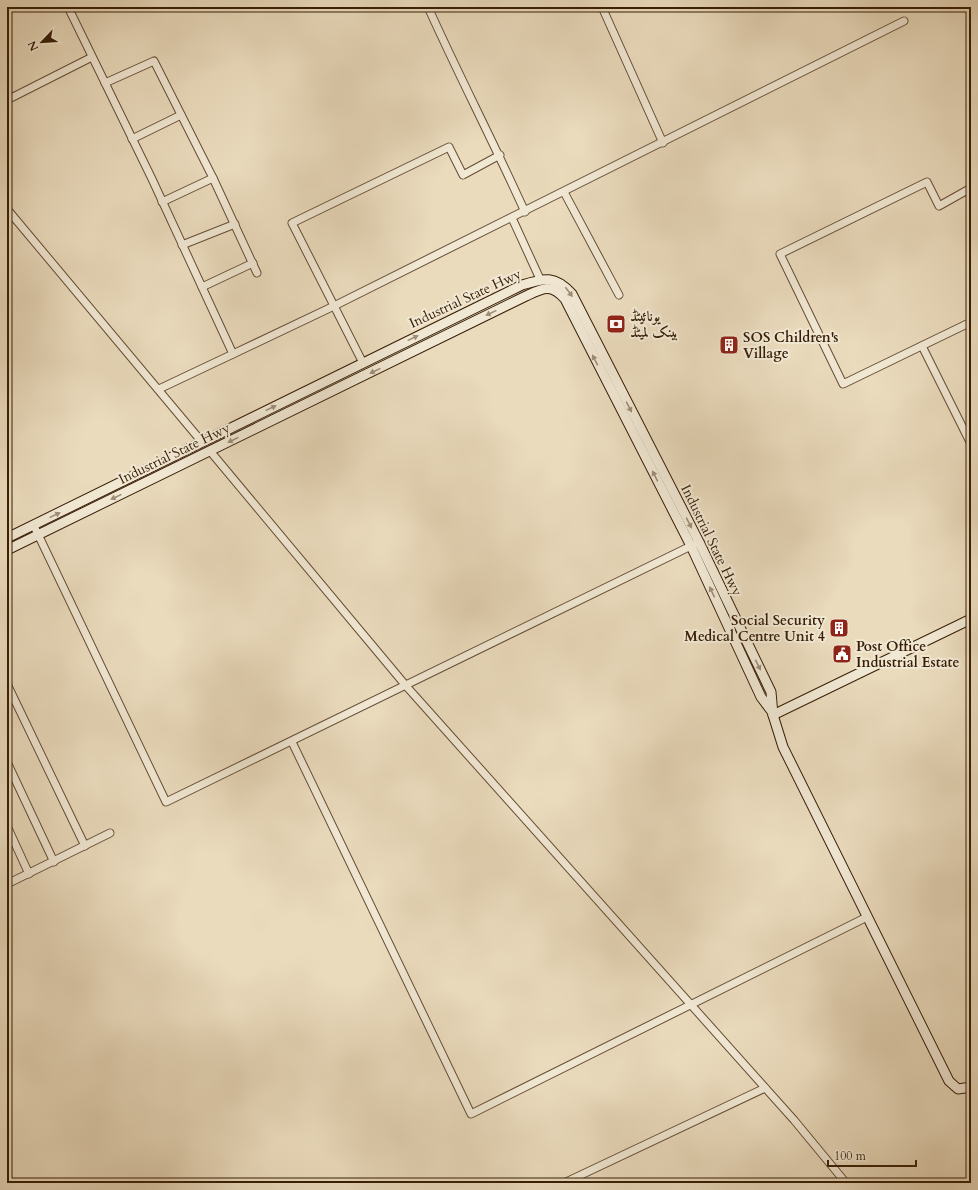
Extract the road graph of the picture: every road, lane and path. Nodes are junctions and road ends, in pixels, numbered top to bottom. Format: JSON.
{"nodes":[{"id":1,"x":68,"y":7,"type":"edge"},
{"id":2,"x":428,"y":7,"type":"edge"},
{"id":3,"x":602,"y":7,"type":"edge"},
{"id":4,"x":904,"y":21,"type":"dead end"},
{"id":5,"x":92,"y":57,"type":"junction"},
{"id":6,"x":105,"y":83,"type":"junction"},
{"id":7,"x":7,"y":100,"type":"edge"},
{"id":8,"x":181,"y":115,"type":"junction"},
{"id":9,"x":132,"y":139,"type":"junction"},
{"id":10,"x":663,"y":143,"type":"junction"},
{"id":11,"x":500,"y":155,"type":"junction"},
{"id":12,"x":213,"y":178,"type":"junction"},
{"id":13,"x":971,"y":188,"type":"edge"},
{"id":14,"x":564,"y":192,"type":"junction"},
{"id":15,"x":162,"y":202,"type":"junction"},
{"id":16,"x":7,"y":208,"type":"edge"},
{"id":17,"x":525,"y":212,"type":"junction"},
{"id":18,"x":512,"y":218,"type":"junction"},
{"id":19,"x":235,"y":224,"type":"junction"},
{"id":20,"x":182,"y":245,"type":"junction"},
{"id":21,"x":253,"y":263,"type":"junction"},
{"id":22,"x":257,"y":273,"type":"dead end"},
{"id":23,"x":540,"y":279,"type":"junction"},
{"id":24,"x":202,"y":286,"type":"junction"},
{"id":25,"x":619,"y":295,"type":"dead end"},
{"id":26,"x":334,"y":306,"type":"junction"},
{"id":27,"x":971,"y":322,"type":"edge"},
{"id":28,"x":922,"y":346,"type":"junction"},
{"id":29,"x":233,"y":354,"type":"junction"},
{"id":30,"x":363,"y":363,"type":"junction"},
{"id":31,"x":159,"y":389,"type":"junction"},
{"id":32,"x":251,"y":418,"type":"junction"},
{"id":33,"x":256,"y":428,"type":"junction"},
{"id":34,"x":202,"y":442,"type":"junction"},
{"id":35,"x":971,"y":444,"type":"edge"},
{"id":36,"x":210,"y":451,"type":"junction"},
{"id":37,"x":154,"y":466,"type":"junction"},
{"id":38,"x":159,"y":476,"type":"junction"},
{"id":39,"x":34,"y":526,"type":"junction"},
{"id":40,"x":38,"y":535,"type":"junction"},
{"id":41,"x":7,"y":538,"type":"edge"},
{"id":42,"x":695,"y":544,"type":"junction"},
{"id":43,"x":7,"y":550,"type":"edge"},
{"id":44,"x":971,"y":619,"type":"edge"},
{"id":45,"x":7,"y":684,"type":"edge"},
{"id":46,"x":406,"y":685,"type":"junction"},
{"id":47,"x":773,"y":715,"type":"junction"},
{"id":48,"x":292,"y":742,"type":"junction"},
{"id":49,"x":7,"y":762,"type":"edge"},
{"id":50,"x":10,"y":775,"type":"edge"},
{"id":51,"x":7,"y":826,"type":"edge"},
{"id":52,"x":110,"y":833,"type":"dead end"},
{"id":53,"x":86,"y":846,"type":"junction"},
{"id":54,"x":54,"y":862,"type":"junction"},
{"id":55,"x":29,"y":874,"type":"junction"},
{"id":56,"x":7,"y":884,"type":"edge"},
{"id":57,"x":867,"y":917,"type":"junction"},
{"id":58,"x":691,"y":1006,"type":"junction"},
{"id":59,"x":971,"y":1087,"type":"edge"},
{"id":60,"x":765,"y":1088,"type":"junction"},
{"id":61,"x":843,"y":1182,"type":"edge"},
{"id":62,"x":564,"y":1183,"type":"edge"}],
"edges":[{"from":1,"to":5,"type":"street"},
{"from":2,"to":11,"type":"street"},
{"from":3,"to":10,"type":"street"},
{"from":4,"to":10,"type":"street"},
{"from":5,"to":6,"type":"street"},
{"from":5,"to":7,"type":"street"},
{"from":6,"to":8,"type":"street"},
{"from":6,"to":9,"type":"street"},
{"from":8,"to":9,"type":"street"},
{"from":8,"to":12,"type":"street"},
{"from":9,"to":15,"type":"street"},
{"from":10,"to":14,"type":"street"},
{"from":11,"to":17,"type":"street"},
{"from":11,"to":26,"type":"street"},
{"from":12,"to":15,"type":"street"},
{"from":12,"to":19,"type":"street"},
{"from":13,"to":28,"type":"street"},
{"from":14,"to":17,"type":"street"},
{"from":14,"to":25,"type":"street"},
{"from":15,"to":20,"type":"street"},
{"from":16,"to":31,"type":"street"},
{"from":17,"to":18,"type":"street"},
{"from":18,"to":23,"type":"street"},
{"from":18,"to":26,"type":"street"},
{"from":19,"to":20,"type":"street"},
{"from":19,"to":21,"type":"street"},
{"from":20,"to":24,"type":"street"},
{"from":21,"to":22,"type":"street"},
{"from":21,"to":24,"type":"street"},
{"from":30,"to":23,"type":"main road","name":"Industrial State Hwy","one_way":true},
{"from":23,"to":42,"type":"main road","name":"Industrial State Hwy","one_way":true},
{"from":24,"to":29,"type":"street"},
{"from":26,"to":29,"type":"street"},
{"from":26,"to":30,"type":"street"},
{"from":27,"to":28,"type":"street"},
{"from":28,"to":35,"type":"street"},
{"from":29,"to":31,"type":"street"},
{"from":32,"to":30,"type":"main road","name":"Industrial State Hwy","one_way":true},
{"from":31,"to":34,"type":"street"},
{"from":32,"to":33,"type":"main road"},
{"from":32,"to":34,"type":"main road","name":"Industrial State Hwy"},
{"from":33,"to":36,"type":"main road","name":"Industrial State Hwy","one_way":true},
{"from":42,"to":33,"type":"main road","name":"Industrial State Hwy","one_way":true},
{"from":34,"to":37,"type":"main road","name":"Industrial State Hwy"},
{"from":36,"to":38,"type":"main road","name":"Industrial State Hwy"},
{"from":36,"to":46,"type":"street"},
{"from":37,"to":38,"type":"main road"},
{"from":39,"to":37,"type":"main road","name":"Industrial State Hwy","one_way":true},
{"from":38,"to":40,"type":"main road","name":"Industrial State Hwy","one_way":true},
{"from":39,"to":40,"type":"street"},
{"from":39,"to":41,"type":"main road","name":"Industrial State Hwy"},
{"from":40,"to":43,"type":"main road","name":"Industrial State Hwy"},
{"from":40,"to":48,"type":"street"},
{"from":42,"to":46,"type":"street"},
{"from":42,"to":47,"type":"main road","name":"Industrial State Hwy"},
{"from":44,"to":47,"type":"main road"},
{"from":45,"to":53,"type":"street"},
{"from":46,"to":48,"type":"street"},
{"from":46,"to":58,"type":"street"},
{"from":47,"to":57,"type":"main road","name":"Industrial State Hwy"},
{"from":48,"to":58,"type":"street"},
{"from":49,"to":50,"type":"street"},
{"from":50,"to":54,"type":"street"},
{"from":51,"to":55,"type":"street"},
{"from":52,"to":53,"type":"street"},
{"from":53,"to":54,"type":"street"},
{"from":54,"to":55,"type":"street"},
{"from":55,"to":56,"type":"street"},
{"from":57,"to":58,"type":"street"},
{"from":57,"to":59,"type":"main road","name":"Industrial State Hwy"},
{"from":58,"to":60,"type":"street"},
{"from":60,"to":61,"type":"street"},
{"from":60,"to":62,"type":"street"}]}
